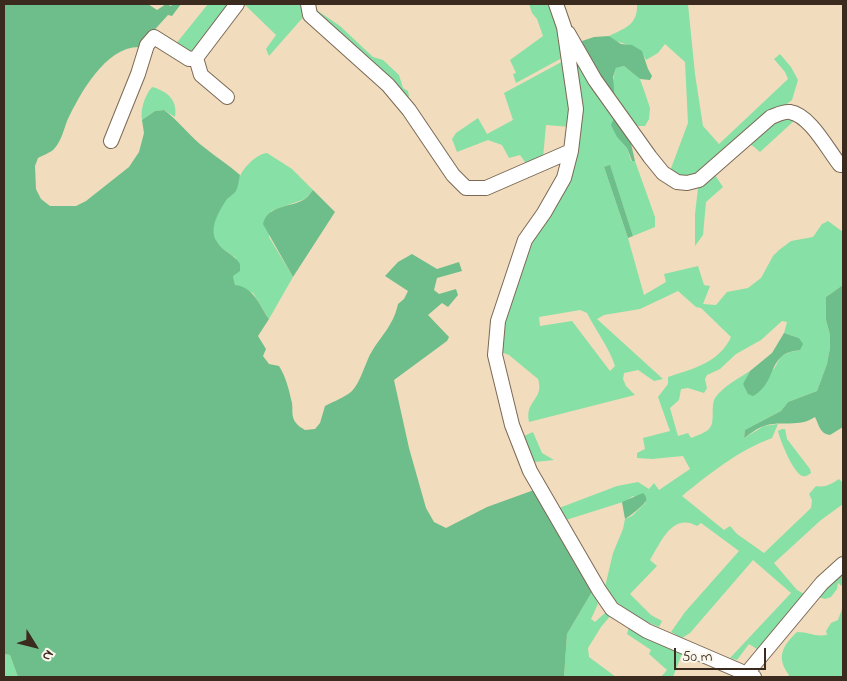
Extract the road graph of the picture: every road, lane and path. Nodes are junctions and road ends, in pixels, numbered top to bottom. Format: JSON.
{"nodes":[{"id":1,"x":237,"y":4,"type":"edge"},
{"id":2,"x":308,"y":4,"type":"edge"},
{"id":3,"x":556,"y":4,"type":"edge"},
{"id":4,"x":564,"y":27,"type":"junction"},
{"id":5,"x":196,"y":58,"type":"junction"},
{"id":6,"x":227,"y":97,"type":"dead end"},
{"id":7,"x":111,"y":141,"type":"dead end"},
{"id":8,"x":571,"y":151,"type":"junction"},
{"id":9,"x":843,"y":165,"type":"edge"},
{"id":10,"x":843,"y":564,"type":"edge"},
{"id":11,"x":751,"y":675,"type":"edge"}],
"edges":[{"from":1,"to":5,"type":"street"},
{"from":2,"to":8,"type":"street"},
{"from":3,"to":4,"type":"street"},
{"from":4,"to":8,"type":"street"},
{"from":4,"to":9,"type":"street"},
{"from":5,"to":6,"type":"street"},
{"from":5,"to":7,"type":"street"},
{"from":8,"to":11,"type":"street"},
{"from":10,"to":11,"type":"street"}]}
